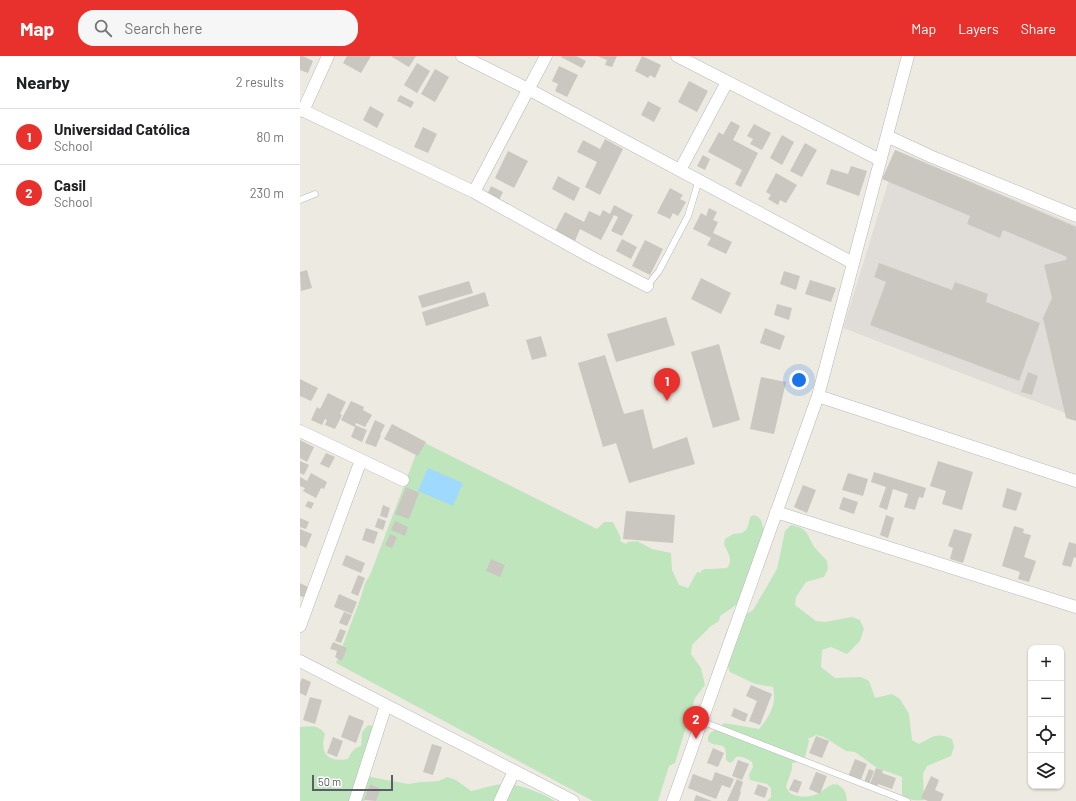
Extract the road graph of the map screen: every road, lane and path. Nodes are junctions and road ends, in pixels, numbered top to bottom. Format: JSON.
{"nodes":[{"id":1,"x":328,"y":56,"type":"edge"},
{"id":2,"x":462,"y":56,"type":"edge"},
{"id":3,"x":546,"y":56,"type":"edge"},
{"id":4,"x":677,"y":56,"type":"edge"},
{"id":5,"x":908,"y":56,"type":"edge"},
{"id":6,"x":727,"y":82,"type":"junction"},
{"id":7,"x":528,"y":89,"type":"junction"},
{"id":8,"x":302,"y":110,"type":"edge"},
{"id":9,"x":887,"y":136,"type":"junction"},
{"id":10,"x":880,"y":160,"type":"junction"},
{"id":11,"x":680,"y":170,"type":"junction"},
{"id":12,"x":698,"y":180,"type":"junction"},
{"id":13,"x":474,"y":192,"type":"junction"},
{"id":14,"x":315,"y":194,"type":"dead end"},
{"id":15,"x":300,"y":200,"type":"edge"},
{"id":16,"x":1076,"y":216,"type":"edge"},
{"id":17,"x":853,"y":263,"type":"junction"},
{"id":18,"x":646,"y":286,"type":"joint"},
{"id":19,"x":818,"y":396,"type":"junction"},
{"id":20,"x":300,"y":431,"type":"edge"},
{"id":21,"x":361,"y":460,"type":"junction"},
{"id":22,"x":403,"y":480,"type":"dead end"},
{"id":23,"x":1076,"y":481,"type":"edge"},
{"id":24,"x":776,"y":512,"type":"junction"},
{"id":25,"x":1076,"y":607,"type":"edge"},
{"id":26,"x":300,"y":626,"type":"edge"},
{"id":27,"x":300,"y":660,"type":"edge"},
{"id":28,"x":386,"y":705,"type":"junction"},
{"id":29,"x":701,"y":721,"type":"junction"},
{"id":30,"x":514,"y":771,"type":"junction"},
{"id":31,"x":355,"y":801,"type":"edge"},
{"id":32,"x":500,"y":801,"type":"edge"},
{"id":33,"x":573,"y":801,"type":"edge"},
{"id":34,"x":673,"y":801,"type":"edge"},
{"id":35,"x":907,"y":801,"type":"edge"}],
"edges":[{"from":1,"to":8,"type":"street"},
{"from":2,"to":7,"type":"street"},
{"from":3,"to":7,"type":"street"},
{"from":4,"to":6,"type":"street"},
{"from":5,"to":9,"type":"street"},
{"from":6,"to":10,"type":"street"},
{"from":6,"to":11,"type":"street"},
{"from":7,"to":11,"type":"street"},
{"from":7,"to":13,"type":"street"},
{"from":8,"to":13,"type":"street"},
{"from":9,"to":10,"type":"street"},
{"from":9,"to":16,"type":"street"},
{"from":10,"to":17,"type":"street"},
{"from":11,"to":12,"type":"street"},
{"from":12,"to":17,"type":"street"},
{"from":12,"to":18,"type":"lane"},
{"from":13,"to":18,"type":"street"},
{"from":14,"to":15,"type":"lane"},
{"from":17,"to":19,"type":"street"},
{"from":19,"to":23,"type":"street"},
{"from":19,"to":24,"type":"street"},
{"from":20,"to":21,"type":"street"},
{"from":21,"to":22,"type":"street"},
{"from":21,"to":26,"type":"street"},
{"from":24,"to":25,"type":"street"},
{"from":24,"to":29,"type":"street"},
{"from":27,"to":28,"type":"street"},
{"from":28,"to":30,"type":"street"},
{"from":28,"to":31,"type":"street"},
{"from":29,"to":34,"type":"street"},
{"from":29,"to":35,"type":"lane"},
{"from":30,"to":32,"type":"street"},
{"from":30,"to":33,"type":"street"}]}
